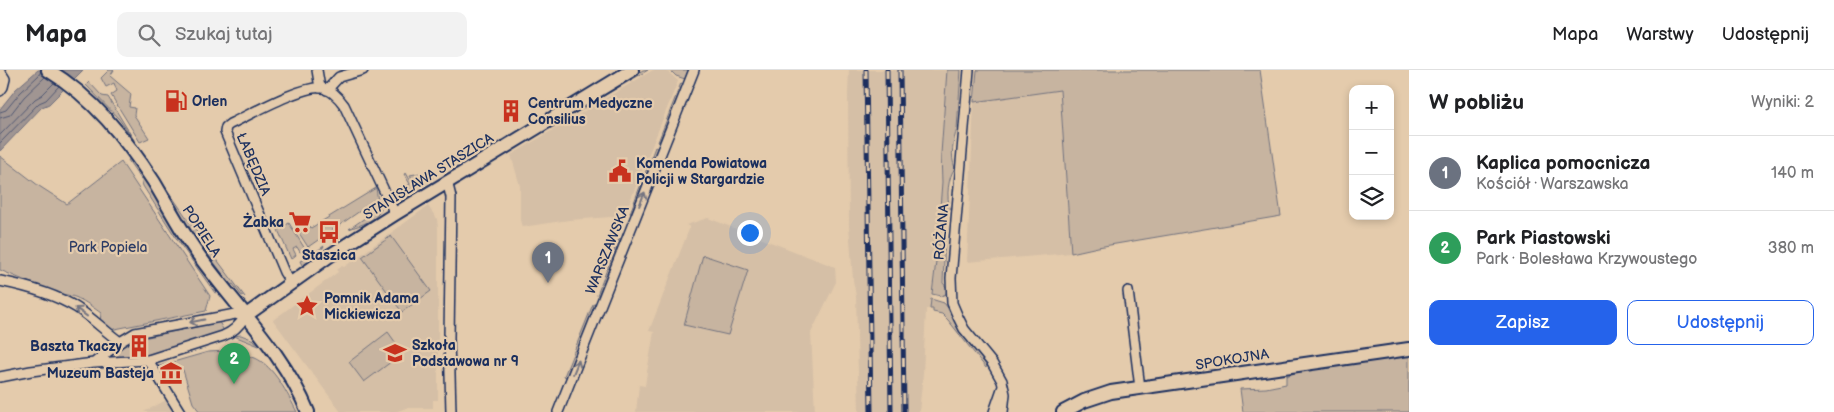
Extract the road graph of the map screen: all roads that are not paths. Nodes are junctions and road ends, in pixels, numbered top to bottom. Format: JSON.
{"nodes":[{"id":1,"x":48,"y":70,"type":"edge"},
{"id":2,"x":317,"y":70,"type":"edge"},
{"id":3,"x":363,"y":70,"type":"edge"},
{"id":4,"x":632,"y":70,"type":"edge"},
{"id":5,"x":694,"y":70,"type":"edge"},
{"id":6,"x":969,"y":70,"type":"edge"},
{"id":7,"x":0,"y":71,"type":"edge"},
{"id":8,"x":323,"y":89,"type":"junction"},
{"id":9,"x":0,"y":91,"type":"edge"},
{"id":10,"x":447,"y":181,"type":"junction"},
{"id":11,"x":394,"y":214,"type":"junction"},
{"id":12,"x":0,"y":281,"type":"edge"},
{"id":13,"x":291,"y":284,"type":"junction"},
{"id":14,"x":1128,"y":291,"type":"dead end"},
{"id":15,"x":245,"y":316,"type":"junction"},
{"id":16,"x":120,"y":342,"type":"junction"},
{"id":17,"x":1409,"y":349,"type":"edge"},
{"id":18,"x":148,"y":360,"type":"junction"},
{"id":19,"x":94,"y":363,"type":"junction"},
{"id":20,"x":0,"y":377,"type":"edge"},
{"id":21,"x":1002,"y":381,"type":"junction"},
{"id":22,"x":1140,"y":388,"type":"junction"},
{"id":23,"x":300,"y":393,"type":"junction"},
{"id":24,"x":180,"y":412,"type":"edge"},
{"id":25,"x":308,"y":412,"type":"edge"},
{"id":26,"x":316,"y":412,"type":"edge"},
{"id":27,"x":451,"y":412,"type":"edge"},
{"id":28,"x":558,"y":412,"type":"edge"},
{"id":29,"x":994,"y":412,"type":"edge"},
{"id":30,"x":1003,"y":412,"type":"edge"},
{"id":31,"x":1063,"y":412,"type":"edge"}],
"edges":[{"from":1,"to":15,"type":"main road","name":"POPIELA"},
{"from":2,"to":8,"type":"street"},
{"from":3,"to":8,"type":"street","name":"ŁABĘDZIA"},
{"from":4,"to":10,"type":"main road","name":"STANISŁAWA STASZICA"},
{"from":28,"to":5,"type":"street","name":"WARSZAWSKA","one_way":true},
{"from":6,"to":21,"type":"street","name":"RÓŻANA"},
{"from":7,"to":9,"type":"street"},
{"from":8,"to":11,"type":"street"},
{"from":8,"to":13,"type":"street","name":"ŁABĘDZIA"},
{"from":10,"to":11,"type":"main road","name":"STANISŁAWA STASZICA"},
{"from":10,"to":27,"type":"street"},
{"from":11,"to":13,"type":"main road","name":"STANISŁAWA STASZICA"},
{"from":16,"to":12,"type":"street","one_way":true},
{"from":13,"to":15,"type":"main road","name":"STANISŁAWA STASZICA"},
{"from":14,"to":22,"type":"street"},
{"from":15,"to":16,"type":"street","one_way":true},
{"from":15,"to":18,"type":"street"},
{"from":15,"to":23,"type":"main road","name":"POPIELA"},
{"from":16,"to":19,"type":"street"},
{"from":17,"to":22,"type":"main road","name":"SPOKOJNA"},
{"from":18,"to":19,"type":"street"},
{"from":18,"to":24,"type":"street"},
{"from":19,"to":20,"type":"street"},
{"from":21,"to":29,"type":"street"},
{"from":21,"to":30,"type":"street","name":"RÓŻANA"},
{"from":22,"to":31,"type":"main road","name":"SPOKOJNA"},
{"from":23,"to":25,"type":"main road","name":"POPIELA"},
{"from":23,"to":26,"type":"main road","name":"POPIELA"}]}
